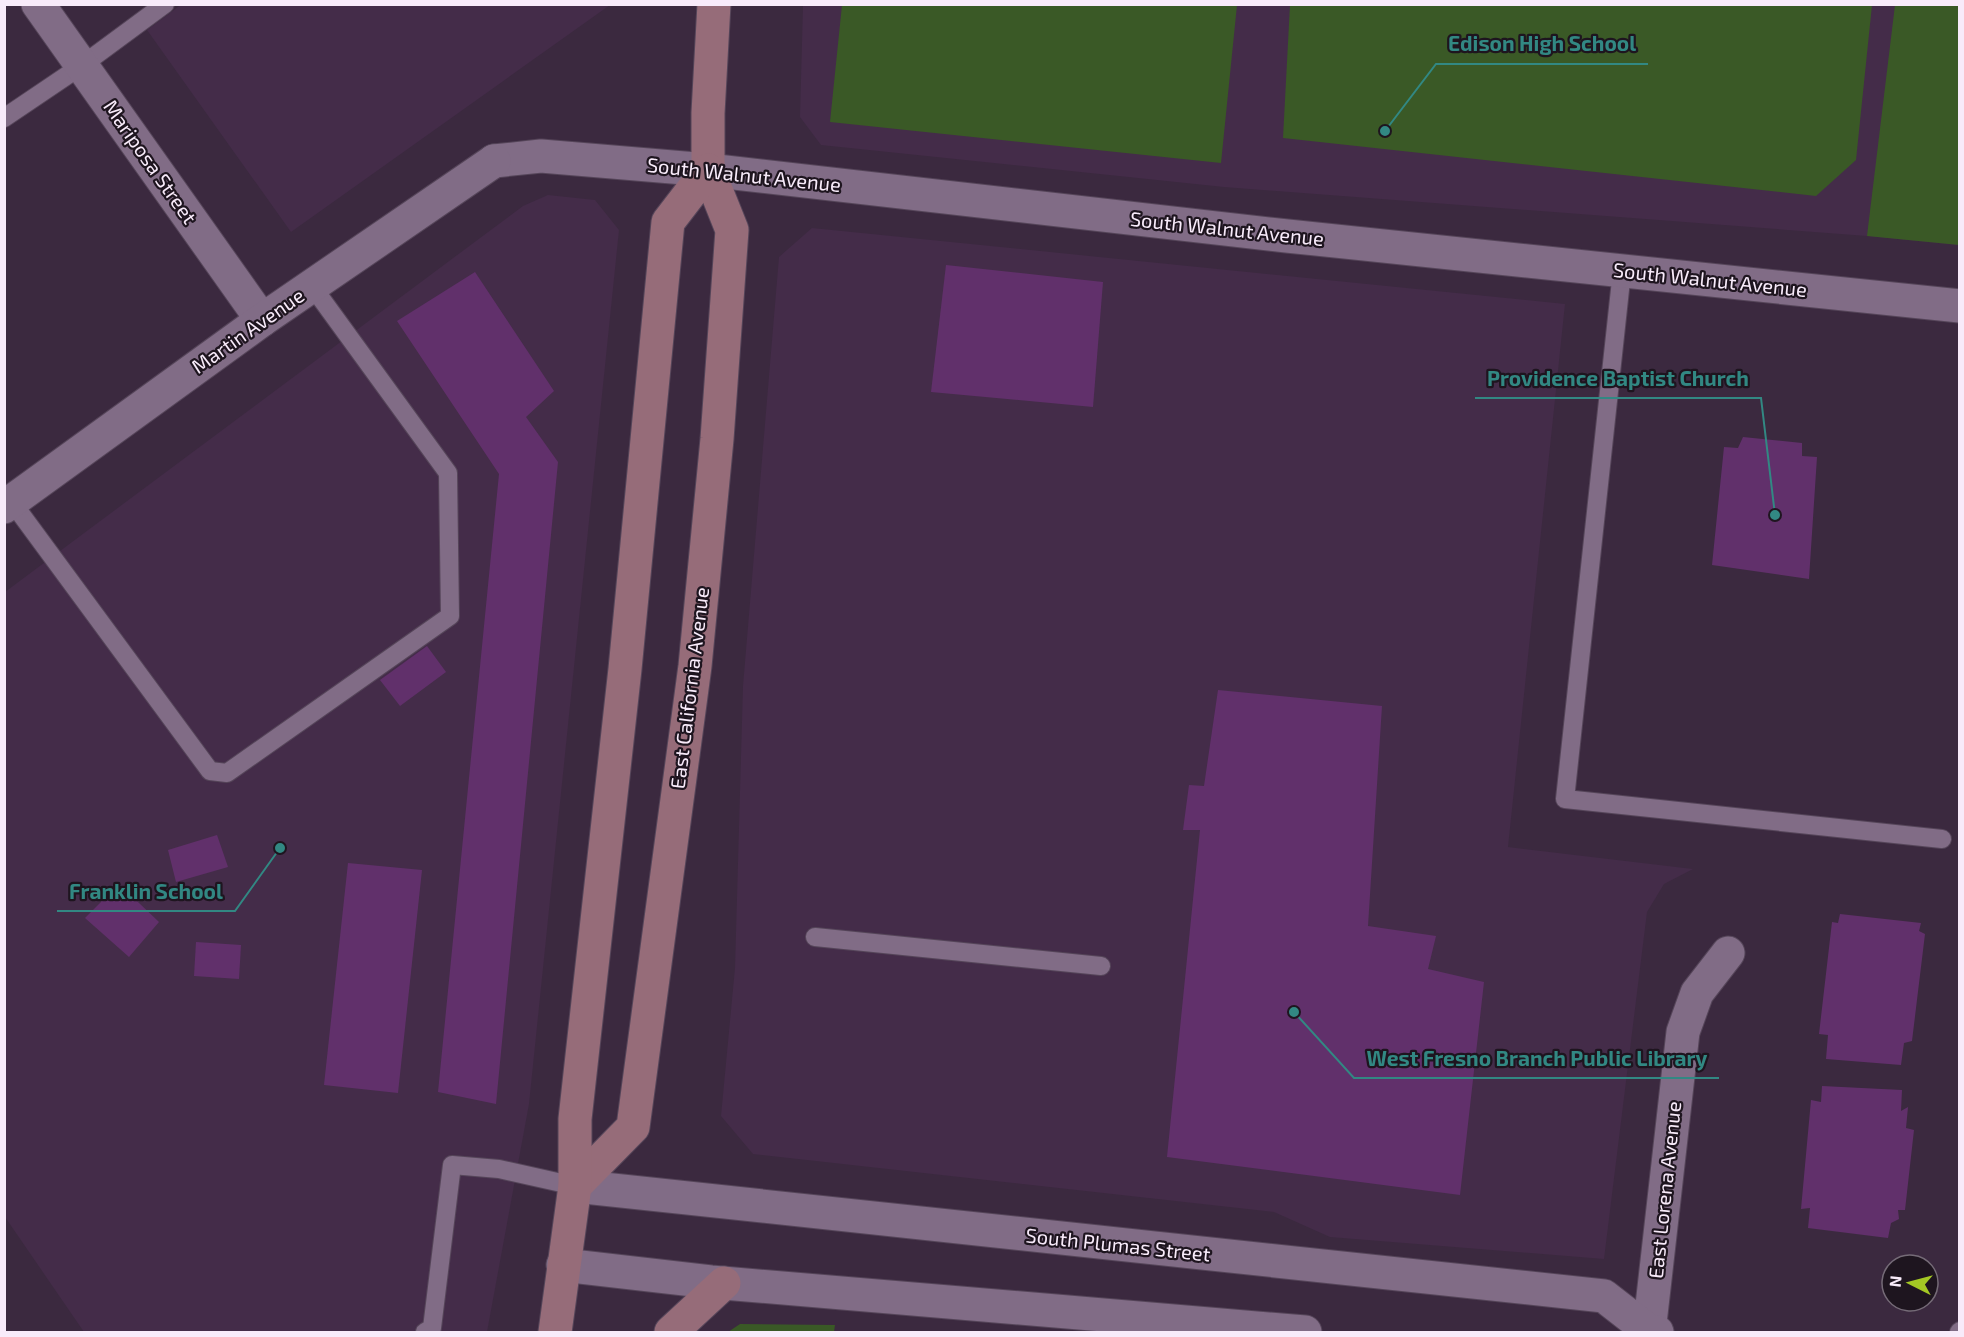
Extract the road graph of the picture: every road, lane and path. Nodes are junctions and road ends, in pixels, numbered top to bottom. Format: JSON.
{"nodes":[{"id":1,"x":38,"y":4,"type":"edge"},
{"id":2,"x":165,"y":4,"type":"edge"},
{"id":3,"x":714,"y":4,"type":"edge"},
{"id":4,"x":81,"y":66,"type":"junction"},
{"id":5,"x":4,"y":118,"type":"edge"},
{"id":6,"x":494,"y":161,"type":"joint"},
{"id":7,"x":708,"y":170,"type":"junction"},
{"id":8,"x":1622,"y":271,"type":"junction"},
{"id":9,"x":312,"y":286,"type":"junction"},
{"id":10,"x":1959,"y":306,"type":"edge"},
{"id":11,"x":262,"y":320,"type":"junction"},
{"id":12,"x":8,"y":504,"type":"edge"},
{"id":13,"x":1942,"y":839,"type":"dead end"},
{"id":14,"x":814,"y":937,"type":"dead end"},
{"id":15,"x":1728,"y":953,"type":"dead end"},
{"id":16,"x":1101,"y":966,"type":"dead end"},
{"id":17,"x":575,"y":1186,"type":"junction"},
{"id":18,"x":563,"y":1265,"type":"junction"},
{"id":19,"x":724,"y":1282,"type":"junction"},
{"id":20,"x":1104,"y":1324,"type":"edge"},
{"id":21,"x":425,"y":1332,"type":"edge"},
{"id":22,"x":555,"y":1332,"type":"edge"},
{"id":23,"x":671,"y":1332,"type":"edge"},
{"id":24,"x":1305,"y":1332,"type":"edge"},
{"id":25,"x":1650,"y":1332,"type":"edge"}],
"edges":[{"from":1,"to":4,"type":"street","name":"Mariposa Street"},
{"from":2,"to":4,"type":"lane"},
{"from":3,"to":7,"type":"main road","name":"East California Avenue"},
{"from":4,"to":5,"type":"lane"},
{"from":4,"to":11,"type":"street","name":"Mariposa Street"},
{"from":6,"to":7,"type":"street","name":"South Walnut Avenue"},
{"from":6,"to":9,"type":"street","name":"Martin Avenue"},
{"from":7,"to":8,"type":"street","name":"South Walnut Avenue"},
{"from":7,"to":17,"type":"main road"},
{"from":7,"to":17,"type":"main road","name":"East California Avenue"},
{"from":8,"to":10,"type":"street","name":"South Walnut Avenue"},
{"from":8,"to":13,"type":"lane"},
{"from":9,"to":11,"type":"street","name":"Martin Avenue"},
{"from":9,"to":12,"type":"lane"},
{"from":11,"to":12,"type":"street","name":"Martin Avenue"},
{"from":14,"to":16,"type":"lane"},
{"from":15,"to":25,"type":"street","name":"East Lorena Avenue"},
{"from":17,"to":18,"type":"main road"},
{"from":17,"to":21,"type":"lane"},
{"from":17,"to":25,"type":"street","name":"South Plumas Street"},
{"from":18,"to":19,"type":"street"},
{"from":18,"to":22,"type":"main road"},
{"from":19,"to":20,"type":"street"},
{"from":19,"to":23,"type":"main road"},
{"from":20,"to":24,"type":"street"}]}
